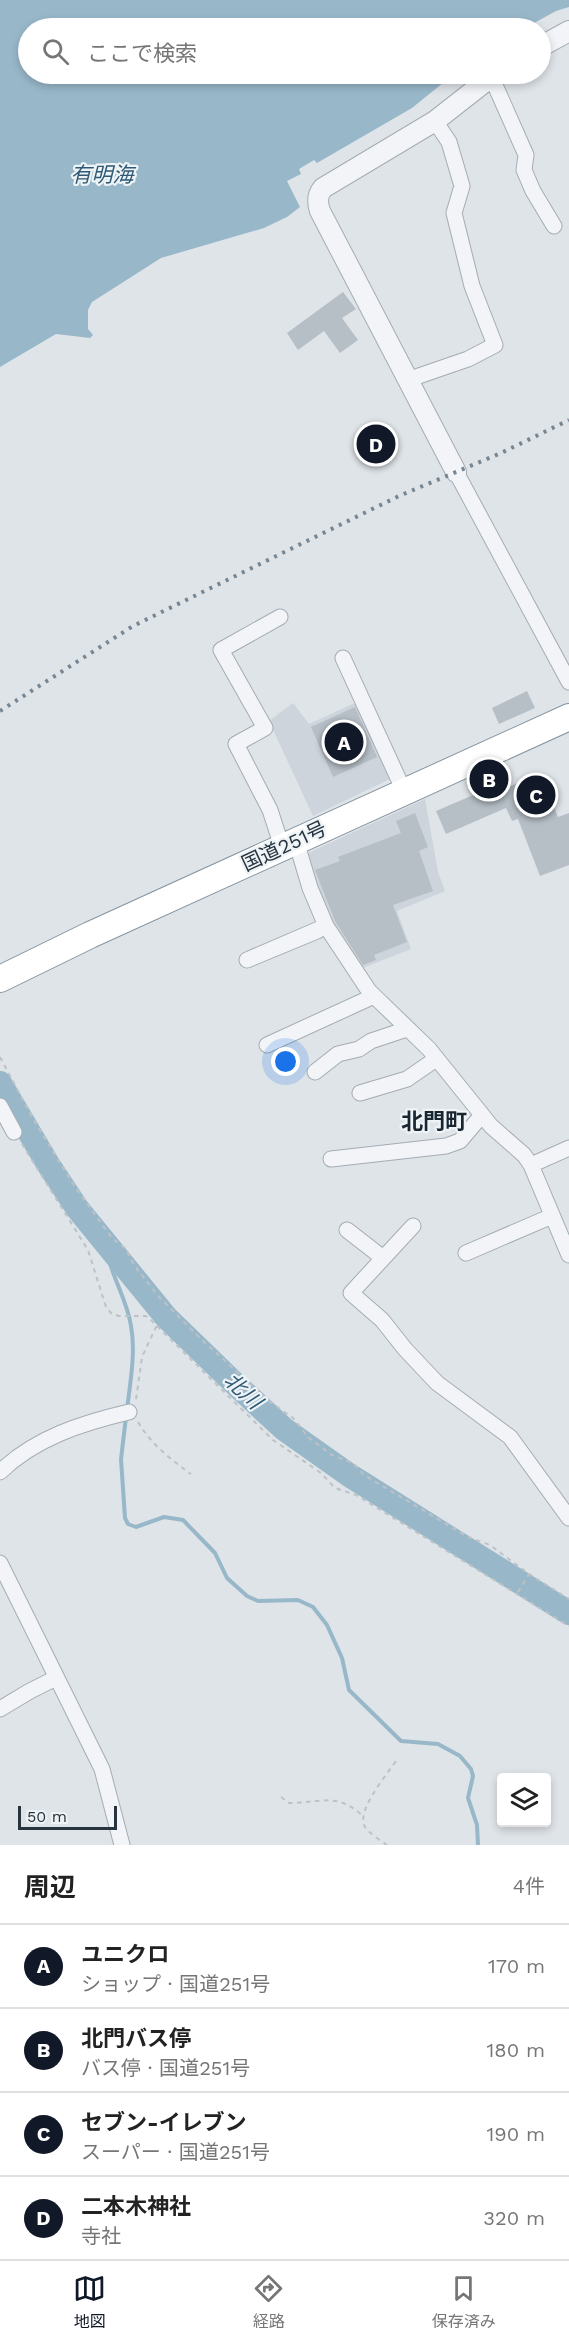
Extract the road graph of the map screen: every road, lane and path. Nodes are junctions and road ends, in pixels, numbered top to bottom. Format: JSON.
{"nodes":[{"id":1,"x":569,"y":31,"type":"edge"},
{"id":2,"x":551,"y":41,"type":"edge"},
{"id":3,"x":482,"y":84,"type":"edge"},
{"id":4,"x":497,"y":84,"type":"edge"},
{"id":5,"x":435,"y":121,"type":"junction"},
{"id":6,"x":554,"y":226,"type":"dead end"},
{"id":7,"x":407,"y":380,"type":"junction"},
{"id":8,"x":456,"y":472,"type":"joint"},
{"id":9,"x":280,"y":617,"type":"dead end"},
{"id":10,"x":343,"y":658,"type":"dead end"},
{"id":11,"x":569,"y":682,"type":"edge"},
{"id":12,"x":569,"y":717,"type":"edge"},
{"id":13,"x":404,"y":791,"type":"junction"},
{"id":14,"x":289,"y":844,"type":"junction"},
{"id":15,"x":0,"y":979,"type":"edge"},
{"id":16,"x":374,"y":996,"type":"junction"},
{"id":17,"x":407,"y":1029,"type":"junction"},
{"id":18,"x":267,"y":1045,"type":"dead end"},
{"id":19,"x":0,"y":1057,"type":"edge"},
{"id":20,"x":436,"y":1059,"type":"junction"},
{"id":21,"x":315,"y":1072,"type":"dead end"},
{"id":22,"x":360,"y":1093,"type":"dead end"},
{"id":23,"x":0,"y":1106,"type":"edge"},
{"id":24,"x":482,"y":1115,"type":"junction"},
{"id":25,"x":14,"y":1132,"type":"joint"},
{"id":26,"x":569,"y":1148,"type":"edge"},
{"id":27,"x":330,"y":1159,"type":"dead end"},
{"id":28,"x":531,"y":1165,"type":"junction"},
{"id":29,"x":552,"y":1216,"type":"junction"},
{"id":30,"x":413,"y":1226,"type":"dead end"},
{"id":31,"x":347,"y":1230,"type":"dead end"},
{"id":32,"x":466,"y":1252,"type":"dead end"},
{"id":33,"x":569,"y":1255,"type":"edge"},
{"id":34,"x":383,"y":1258,"type":"junction"},
{"id":35,"x":157,"y":1325,"type":"junction"},
{"id":36,"x":131,"y":1412,"type":"junction"},
{"id":37,"x":0,"y":1472,"type":"edge"},
{"id":38,"x":190,"y":1474,"type":"dead end"},
{"id":39,"x":569,"y":1518,"type":"edge"},
{"id":40,"x":0,"y":1563,"type":"edge"},
{"id":41,"x":527,"y":1575,"type":"junction"},
{"id":42,"x":518,"y":1592,"type":"junction"},
{"id":43,"x":569,"y":1599,"type":"edge"},
{"id":44,"x":569,"y":1626,"type":"edge"},
{"id":45,"x":56,"y":1678,"type":"junction"},
{"id":46,"x":0,"y":1709,"type":"edge"},
{"id":47,"x":398,"y":1758,"type":"dead end"},
{"id":48,"x":281,"y":1797,"type":"dead end"},
{"id":49,"x":363,"y":1816,"type":"junction"},
{"id":50,"x":122,"y":1845,"type":"edge"},
{"id":51,"x":387,"y":1845,"type":"edge"}],
"edges":[{"from":1,"to":2,"type":"street"},
{"from":3,"to":5,"type":"street"},
{"from":4,"to":6,"type":"street"},
{"from":5,"to":7,"type":"street"},
{"from":5,"to":7,"type":"street"},
{"from":7,"to":8,"type":"street"},
{"from":8,"to":11,"type":"street"},
{"from":9,"to":14,"type":"street"},
{"from":10,"to":13,"type":"street"},
{"from":12,"to":13,"type":"highway","name":"国道251号"},
{"from":13,"to":14,"type":"highway","name":"国道251号"},
{"from":14,"to":15,"type":"highway","name":"国道251号"},
{"from":14,"to":16,"type":"street"},
{"from":16,"to":17,"type":"street"},
{"from":16,"to":18,"type":"street"},
{"from":17,"to":20,"type":"street"},
{"from":17,"to":21,"type":"street"},
{"from":19,"to":41,"type":"path"},
{"from":20,"to":22,"type":"street"},
{"from":20,"to":24,"type":"street"},
{"from":23,"to":25,"type":"street"},
{"from":24,"to":27,"type":"street"},
{"from":24,"to":28,"type":"street"},
{"from":25,"to":35,"type":"path"},
{"from":26,"to":28,"type":"street"},
{"from":28,"to":29,"type":"street"},
{"from":29,"to":32,"type":"street"},
{"from":29,"to":33,"type":"street"},
{"from":30,"to":34,"type":"street"},
{"from":31,"to":34,"type":"street"},
{"from":34,"to":39,"type":"street"},
{"from":35,"to":36,"type":"path"},
{"from":35,"to":42,"type":"path"},
{"from":36,"to":37,"type":"street"},
{"from":36,"to":38,"type":"path"},
{"from":40,"to":45,"type":"street"},
{"from":41,"to":42,"type":"path"},
{"from":41,"to":43,"type":"path"},
{"from":42,"to":44,"type":"path"},
{"from":45,"to":46,"type":"street"},
{"from":45,"to":50,"type":"street"},
{"from":47,"to":49,"type":"path"},
{"from":48,"to":49,"type":"path"},
{"from":49,"to":51,"type":"path"}]}
